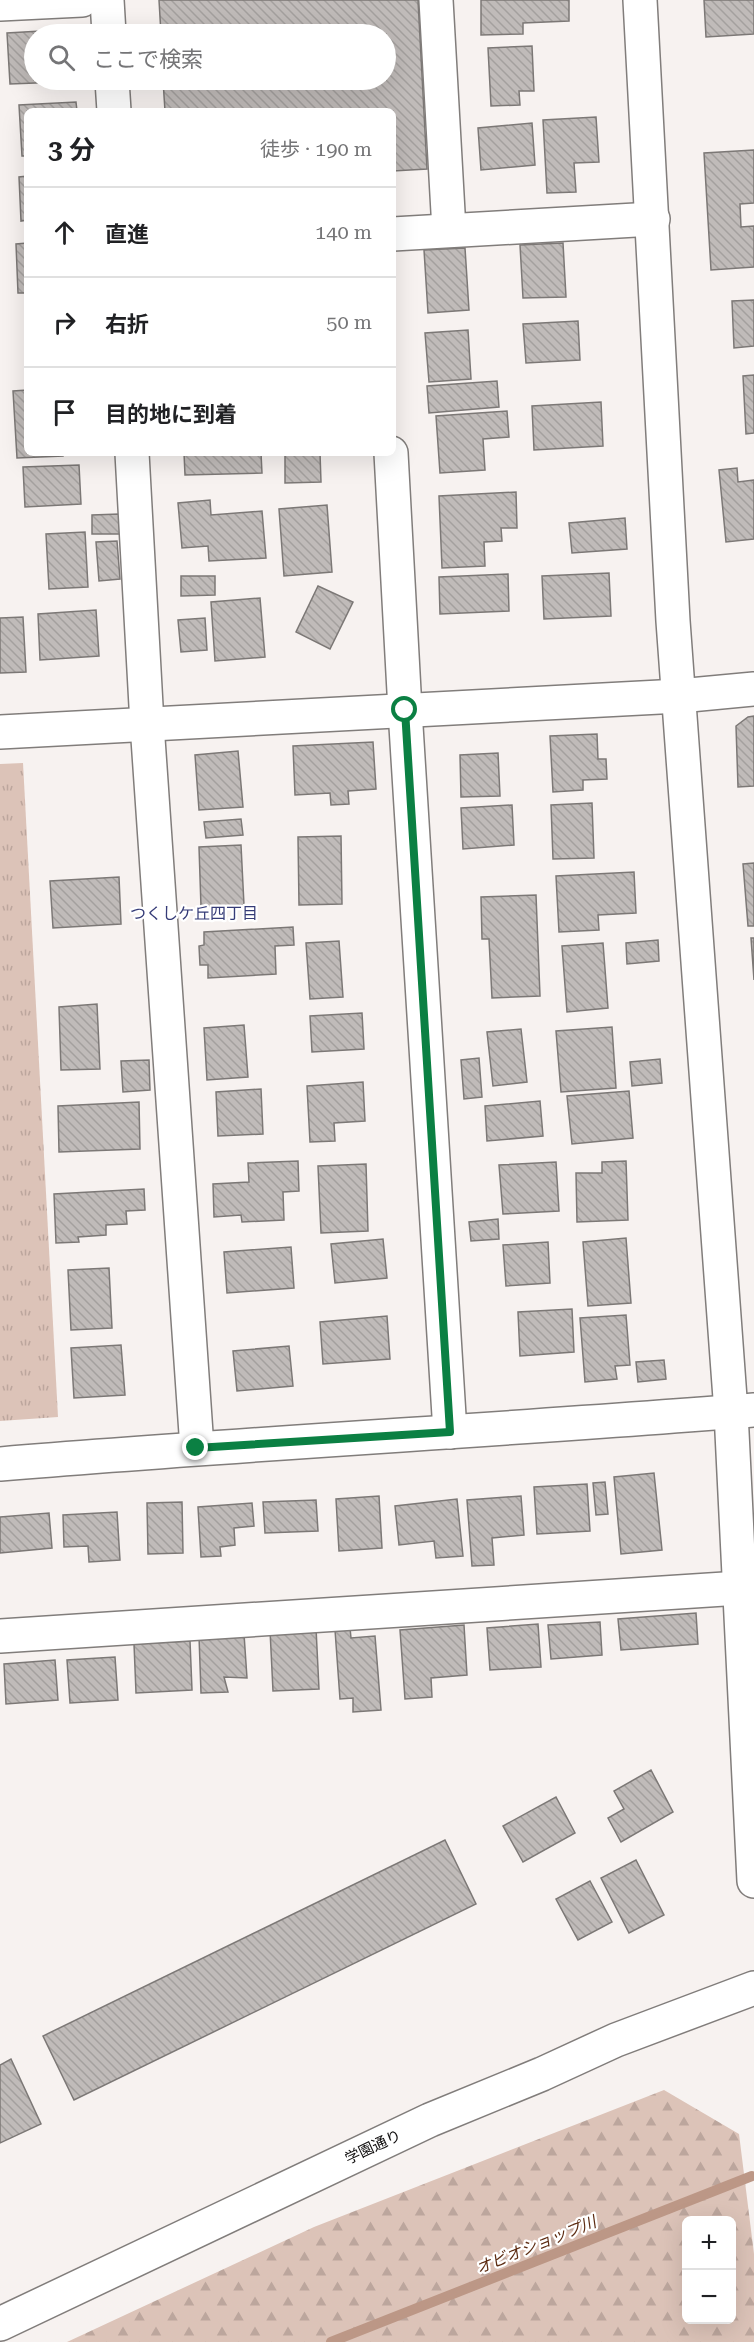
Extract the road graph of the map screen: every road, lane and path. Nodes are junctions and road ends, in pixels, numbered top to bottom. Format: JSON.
{"nodes":[{"id":1,"x":81,"y":0,"type":"edge"},
{"id":2,"x":107,"y":0,"type":"edge"},
{"id":3,"x":436,"y":0,"type":"edge"},
{"id":4,"x":640,"y":0,"type":"edge"},
{"id":5,"x":0,"y":4,"type":"edge"},
{"id":6,"x":108,"y":24,"type":"edge"},
{"id":7,"x":113,"y":90,"type":"edge"},
{"id":8,"x":114,"y":108,"type":"edge"},
{"id":9,"x":653,"y":219,"type":"junction"},
{"id":10,"x":449,"y":230,"type":"junction"},
{"id":11,"x":396,"y":234,"type":"edge"},
{"id":12,"x":132,"y":456,"type":"edge"},
{"id":13,"x":391,"y":456,"type":"edge"},
{"id":14,"x":754,"y":689,"type":"edge"},
{"id":15,"x":679,"y":696,"type":"junction"},
{"id":16,"x":405,"y":710,"type":"junction"},
{"id":17,"x":147,"y":724,"type":"junction"},
{"id":18,"x":0,"y":732,"type":"edge"},
{"id":19,"x":742,"y":1411,"type":"edge"},
{"id":20,"x":450,"y":1432,"type":"junction"},
{"id":21,"x":196,"y":1448,"type":"junction"},
{"id":22,"x":0,"y":1464,"type":"edge"},
{"id":23,"x":740,"y":1588,"type":"junction"},
{"id":24,"x":0,"y":1636,"type":"edge"},
{"id":25,"x":754,"y":1881,"type":"edge"},
{"id":26,"x":754,"y":1988,"type":"edge"},
{"id":27,"x":0,"y":2324,"type":"edge"}],
"edges":[{"from":1,"to":5,"type":"street"},
{"from":2,"to":6,"type":"street"},
{"from":3,"to":10,"type":"street"},
{"from":4,"to":9,"type":"street"},
{"from":7,"to":8,"type":"street"},
{"from":9,"to":10,"type":"street"},
{"from":9,"to":15,"type":"street"},
{"from":10,"to":11,"type":"street"},
{"from":12,"to":17,"type":"street"},
{"from":13,"to":16,"type":"street"},
{"from":14,"to":15,"type":"street"},
{"from":15,"to":16,"type":"street"},
{"from":15,"to":19,"type":"street"},
{"from":16,"to":17,"type":"street"},
{"from":16,"to":20,"type":"street"},
{"from":17,"to":18,"type":"street"},
{"from":17,"to":21,"type":"street"},
{"from":19,"to":20,"type":"street"},
{"from":19,"to":23,"type":"street"},
{"from":20,"to":21,"type":"street"},
{"from":21,"to":22,"type":"street"},
{"from":23,"to":24,"type":"street"},
{"from":23,"to":25,"type":"street"},
{"from":26,"to":27,"type":"street","name":"学園通り"}]}
